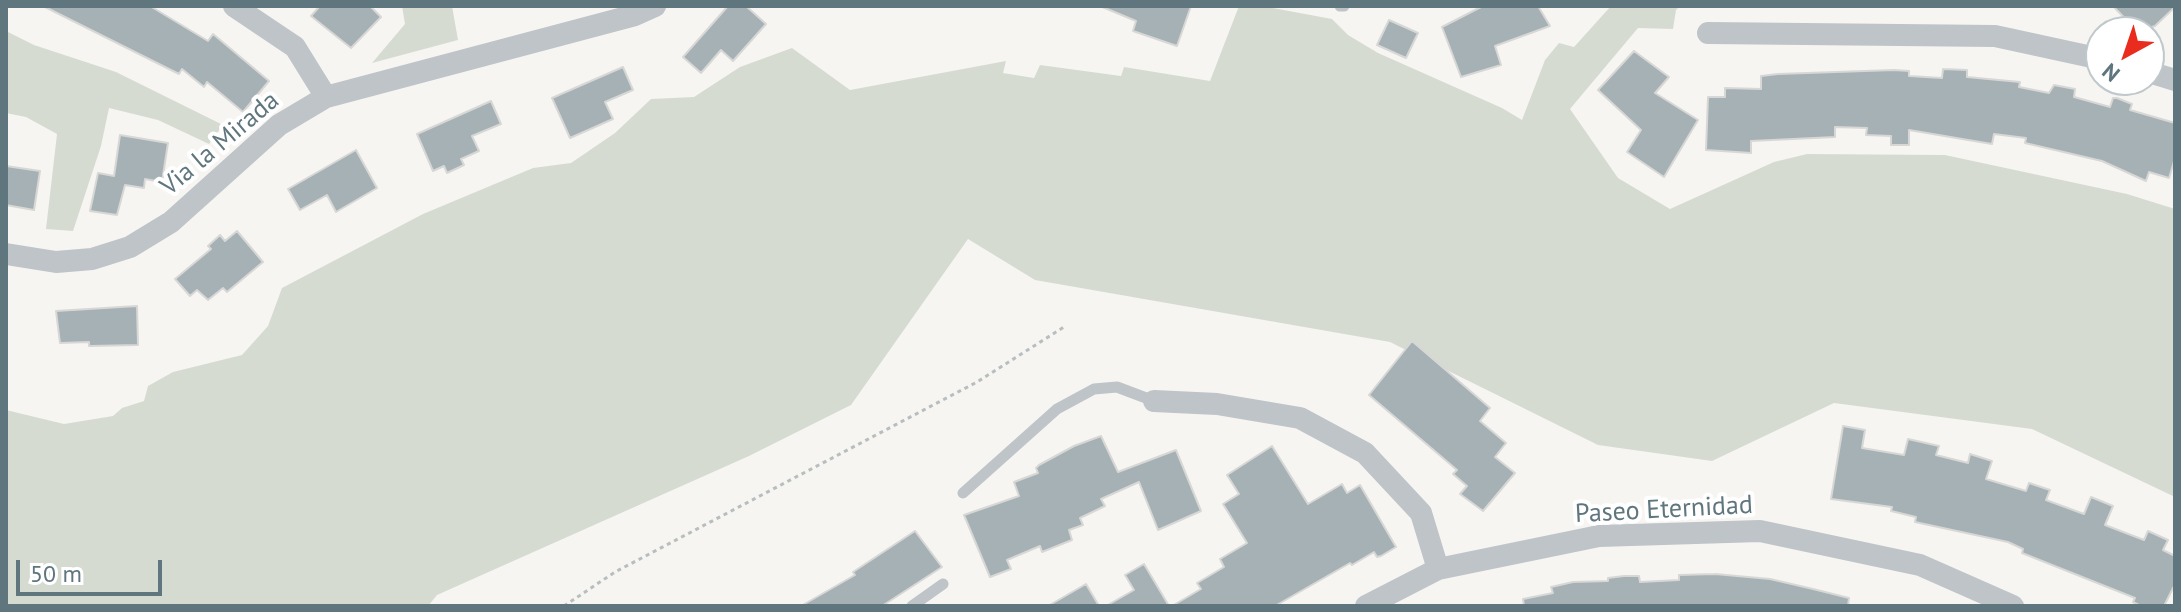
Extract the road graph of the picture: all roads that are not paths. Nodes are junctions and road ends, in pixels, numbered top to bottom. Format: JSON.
{"nodes":[{"id":1,"x":234,"y":6,"type":"edge"},
{"id":2,"x":655,"y":6,"type":"edge"},
{"id":3,"x":1708,"y":33,"type":"dead end"},
{"id":4,"x":2085,"y":56,"type":"edge"},
{"id":5,"x":326,"y":97,"type":"junction"},
{"id":6,"x":6,"y":254,"type":"edge"},
{"id":7,"x":1154,"y":401,"type":"joint"},
{"id":8,"x":963,"y":493,"type":"dead end"},
{"id":9,"x":1438,"y":569,"type":"junction"},
{"id":10,"x":943,"y":584,"type":"dead end"},
{"id":11,"x":912,"y":606,"type":"edge"},
{"id":12,"x":1366,"y":606,"type":"edge"},
{"id":13,"x":2013,"y":606,"type":"edge"}],
"edges":[{"from":1,"to":5,"type":"street"},
{"from":2,"to":5,"type":"street","name":"Via la Mirada"},
{"from":3,"to":4,"type":"street"},
{"from":5,"to":6,"type":"street","name":"Via la Mirada"},
{"from":7,"to":8,"type":"lane"},
{"from":7,"to":9,"type":"street"},
{"from":9,"to":12,"type":"street","name":"Paseo Eternidad"},
{"from":9,"to":13,"type":"street","name":"Paseo Eternidad"},
{"from":10,"to":11,"type":"lane"}]}
